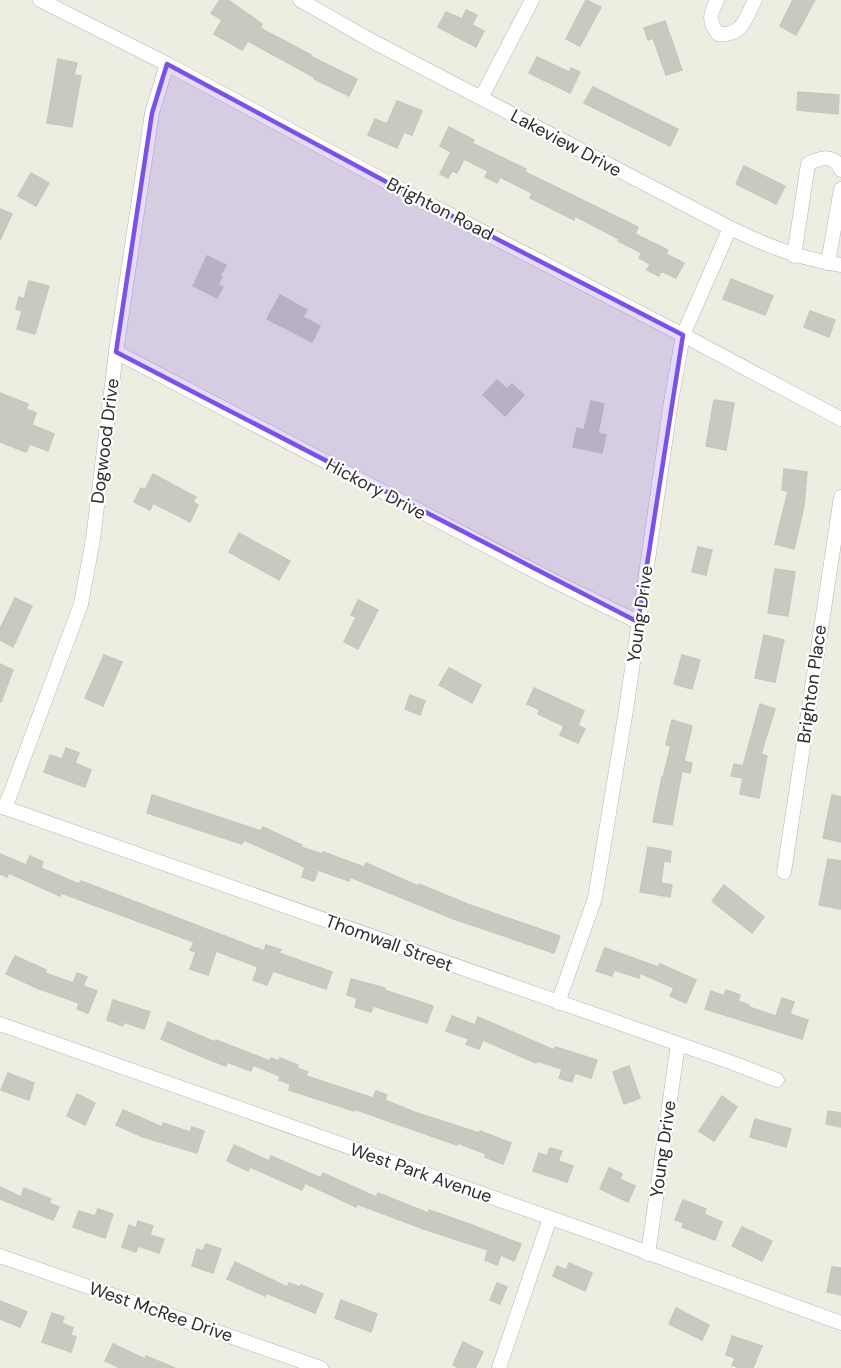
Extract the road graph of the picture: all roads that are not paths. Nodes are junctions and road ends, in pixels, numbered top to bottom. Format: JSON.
{"nodes":[{"id":1,"x":40,"y":0,"type":"edge"},
{"id":2,"x":300,"y":0,"type":"edge"},
{"id":3,"x":532,"y":0,"type":"edge"},
{"id":4,"x":717,"y":0,"type":"edge"},
{"id":5,"x":755,"y":0,"type":"edge"},
{"id":6,"x":167,"y":64,"type":"junction"},
{"id":7,"x":481,"y":98,"type":"junction"},
{"id":8,"x":841,"y":170,"type":"edge"},
{"id":9,"x":841,"y":189,"type":"edge"},
{"id":10,"x":730,"y":228,"type":"junction"},
{"id":11,"x":794,"y":256,"type":"junction"},
{"id":12,"x":835,"y":264,"type":"edge"},
{"id":13,"x":684,"y":335,"type":"junction"},
{"id":14,"x":116,"y":352,"type":"junction"},
{"id":15,"x":841,"y":419,"type":"edge"},
{"id":16,"x":841,"y":497,"type":"edge"},
{"id":17,"x":638,"y":622,"type":"junction"},
{"id":18,"x":3,"y":807,"type":"edge"},
{"id":19,"x":784,"y":872,"type":"dead end"},
{"id":20,"x":558,"y":1003,"type":"junction"},
{"id":21,"x":0,"y":1024,"type":"edge"},
{"id":22,"x":678,"y":1044,"type":"junction"},
{"id":23,"x":777,"y":1080,"type":"dead end"},
{"id":24,"x":549,"y":1218,"type":"junction"},
{"id":25,"x":648,"y":1254,"type":"junction"},
{"id":26,"x":0,"y":1256,"type":"edge"},
{"id":27,"x":841,"y":1323,"type":"edge"},
{"id":28,"x":321,"y":1368,"type":"edge"},
{"id":29,"x":499,"y":1368,"type":"edge"}],
"edges":[{"from":1,"to":6,"type":"street","name":"Brighton Road"},
{"from":2,"to":7,"type":"street","name":"Lakeview Drive"},
{"from":3,"to":7,"type":"street"},
{"from":4,"to":5,"type":"street"},
{"from":6,"to":13,"type":"street","name":"Brighton Road"},
{"from":6,"to":14,"type":"street","name":"Dogwood Drive"},
{"from":7,"to":10,"type":"street","name":"Lakeview Drive"},
{"from":8,"to":11,"type":"street"},
{"from":9,"to":12,"type":"street"},
{"from":10,"to":11,"type":"street","name":"Lakeview Drive"},
{"from":10,"to":13,"type":"street","name":"Young Drive"},
{"from":11,"to":12,"type":"street","name":"Lakeview Drive"},
{"from":13,"to":15,"type":"street","name":"Brighton Road"},
{"from":13,"to":17,"type":"street","name":"Young Drive"},
{"from":14,"to":17,"type":"street","name":"Hickory Drive"},
{"from":14,"to":18,"type":"street","name":"Dogwood Drive"},
{"from":16,"to":19,"type":"street","name":"Brighton Place"},
{"from":17,"to":20,"type":"street","name":"Young Drive"},
{"from":18,"to":20,"type":"street","name":"Thomwall Street"},
{"from":20,"to":22,"type":"street","name":"Thomwall Street"},
{"from":21,"to":24,"type":"street","name":"West Park Avenue"},
{"from":22,"to":23,"type":"street","name":"Thomwall Street"},
{"from":22,"to":25,"type":"street","name":"Young Drive"},
{"from":24,"to":25,"type":"street","name":"West Park Avenue"},
{"from":24,"to":29,"type":"street"},
{"from":25,"to":27,"type":"street","name":"West Park Avenue"},
{"from":26,"to":28,"type":"street","name":"West McRee Drive"}]}
